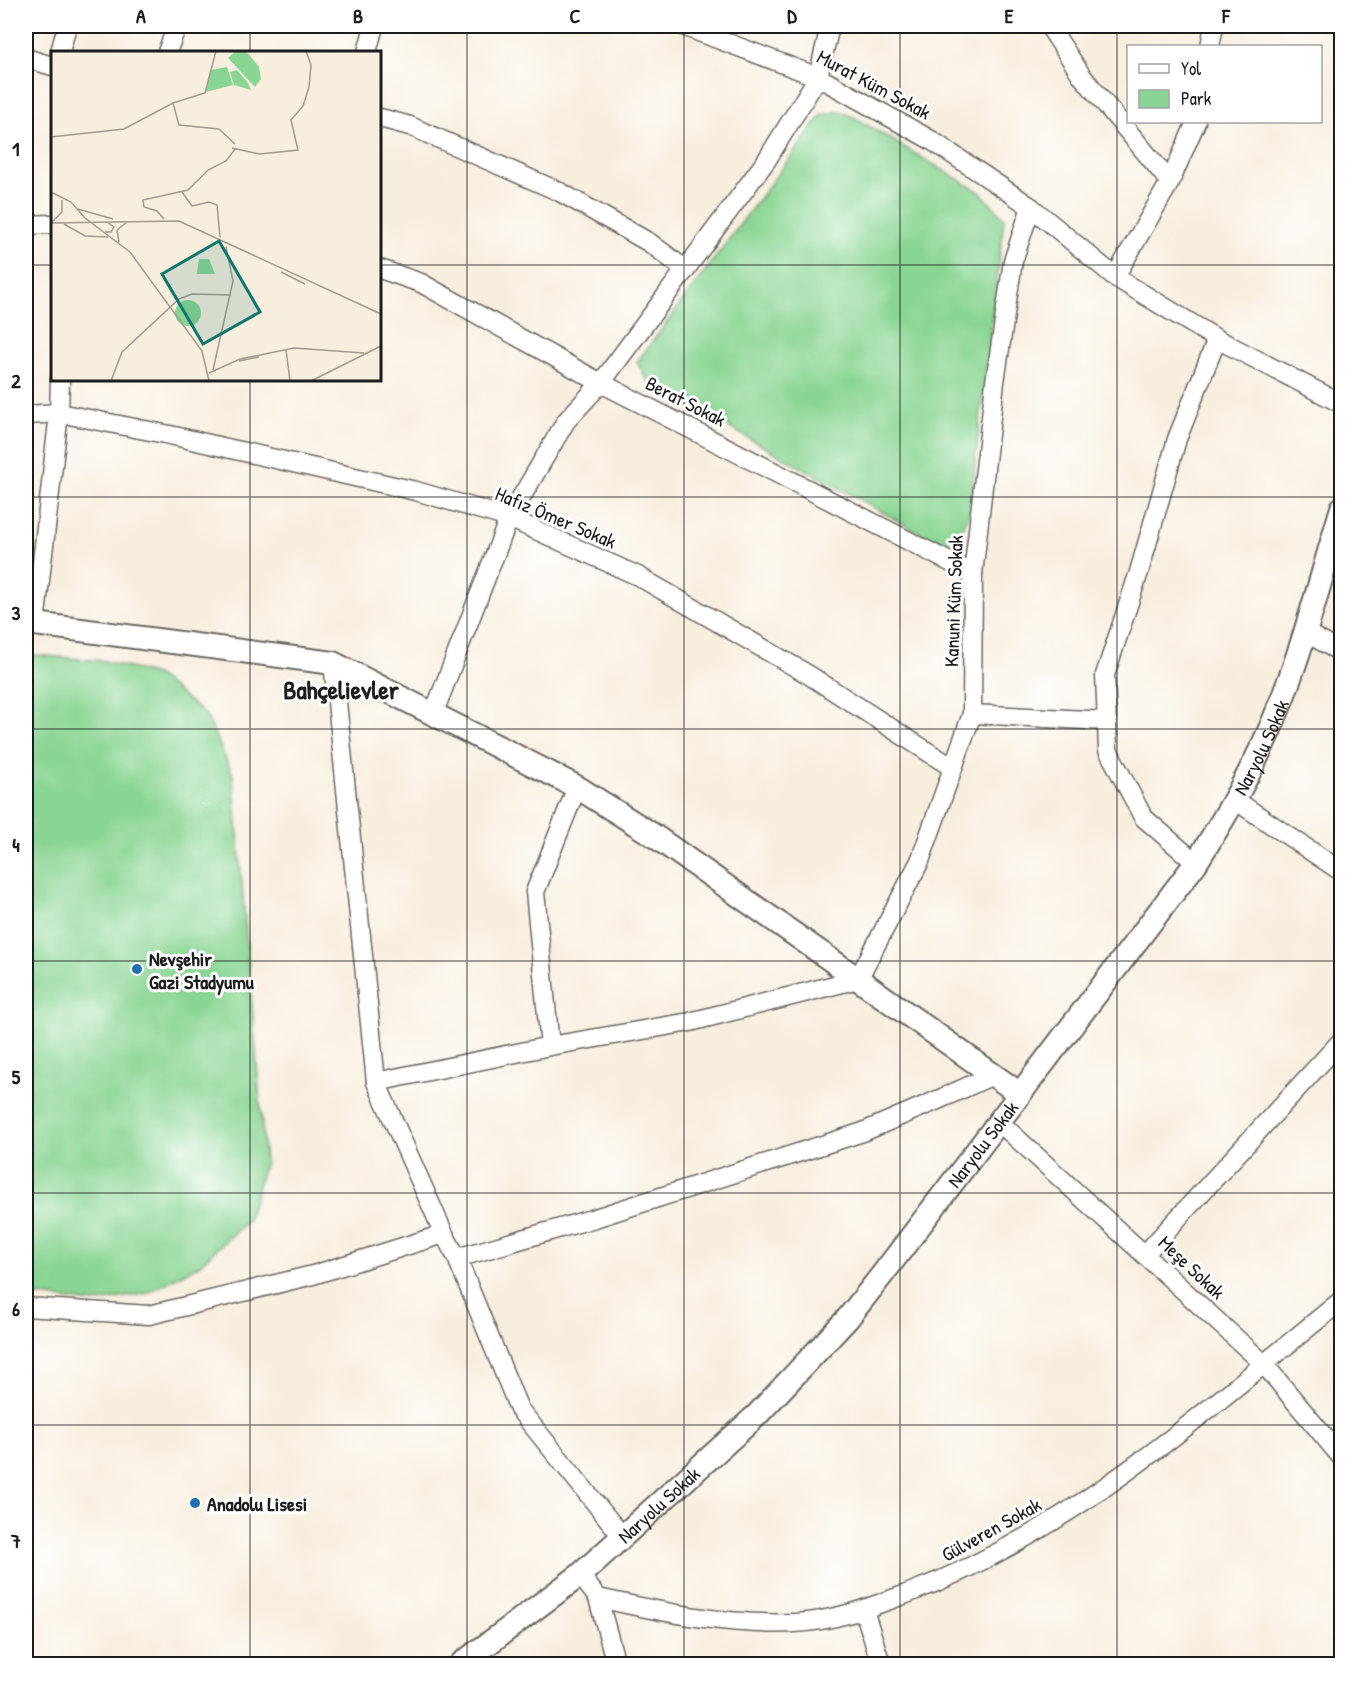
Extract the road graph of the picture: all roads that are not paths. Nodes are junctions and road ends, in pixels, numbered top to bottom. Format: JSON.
{"nodes":[{"id":1,"x":67,"y":26,"type":"edge"},
{"id":2,"x":177,"y":26,"type":"edge"},
{"id":3,"x":374,"y":26,"type":"edge"},
{"id":4,"x":683,"y":26,"type":"edge"},
{"id":5,"x":830,"y":26,"type":"edge"},
{"id":6,"x":1049,"y":26,"type":"edge"},
{"id":7,"x":1214,"y":26,"type":"edge"},
{"id":8,"x":1210,"y":45,"type":"edge"},
{"id":9,"x":60,"y":51,"type":"edge"},
{"id":10,"x":167,"y":51,"type":"edge"},
{"id":11,"x":367,"y":51,"type":"edge"},
{"id":12,"x":26,"y":58,"type":"edge"},
{"id":13,"x":51,"y":66,"type":"edge"},
{"id":14,"x":818,"y":77,"type":"junction"},
{"id":15,"x":381,"y":118,"type":"edge"},
{"id":16,"x":1196,"y":123,"type":"edge"},
{"id":17,"x":1170,"y":182,"type":"junction"},
{"id":18,"x":1031,"y":207,"type":"junction"},
{"id":19,"x":51,"y":224,"type":"edge"},
{"id":20,"x":26,"y":225,"type":"edge"},
{"id":21,"x":381,"y":269,"type":"edge"},
{"id":22,"x":686,"y":270,"type":"junction"},
{"id":23,"x":1116,"y":277,"type":"junction"},
{"id":24,"x":1217,"y":339,"type":"junction"},
{"id":25,"x":60,"y":381,"type":"edge"},
{"id":26,"x":601,"y":383,"type":"junction"},
{"id":27,"x":1341,"y":404,"type":"edge"},
{"id":28,"x":59,"y":413,"type":"junction"},
{"id":29,"x":26,"y":416,"type":"edge"},
{"id":30,"x":1341,"y":508,"type":"edge"},
{"id":31,"x":509,"y":518,"type":"junction"},
{"id":32,"x":973,"y":574,"type":"junction"},
{"id":33,"x":30,"y":624,"type":"edge"},
{"id":34,"x":1305,"y":632,"type":"junction"},
{"id":35,"x":1341,"y":653,"type":"edge"},
{"id":36,"x":333,"y":663,"type":"junction"},
{"id":37,"x":972,"y":714,"type":"junction"},
{"id":38,"x":434,"y":715,"type":"junction"},
{"id":39,"x":1107,"y":721,"type":"junction"},
{"id":40,"x":953,"y":768,"type":"junction"},
{"id":41,"x":577,"y":787,"type":"junction"},
{"id":42,"x":1235,"y":800,"type":"junction"},
{"id":43,"x":1196,"y":862,"type":"junction"},
{"id":44,"x":1341,"y":872,"type":"edge"},
{"id":45,"x":858,"y":979,"type":"junction"},
{"id":46,"x":1341,"y":1040,"type":"edge"},
{"id":47,"x":550,"y":1046,"type":"junction"},
{"id":48,"x":993,"y":1074,"type":"junction"},
{"id":49,"x":376,"y":1082,"type":"junction"},
{"id":50,"x":1020,"y":1094,"type":"junction"},
{"id":51,"x":999,"y":1122,"type":"junction"},
{"id":52,"x":444,"y":1234,"type":"junction"},
{"id":53,"x":1145,"y":1254,"type":"junction"},
{"id":54,"x":458,"y":1258,"type":"junction"},
{"id":55,"x":1341,"y":1300,"type":"edge"},
{"id":56,"x":26,"y":1307,"type":"edge"},
{"id":57,"x":1263,"y":1363,"type":"junction"},
{"id":58,"x":1341,"y":1458,"type":"edge"},
{"id":59,"x":622,"y":1536,"type":"junction"},
{"id":60,"x":580,"y":1575,"type":"junction"},
{"id":61,"x":598,"y":1598,"type":"junction"},
{"id":62,"x":864,"y":1610,"type":"junction"},
{"id":63,"x":461,"y":1665,"type":"edge"},
{"id":64,"x":616,"y":1665,"type":"edge"},
{"id":65,"x":881,"y":1665,"type":"edge"}],
"edges":[{"from":1,"to":9,"type":"street"},
{"from":2,"to":10,"type":"street"},
{"from":3,"to":11,"type":"street"},
{"from":4,"to":14,"type":"street","name":"Murat Küm Sokak"},
{"from":5,"to":14,"type":"street"},
{"from":6,"to":17,"type":"street"},
{"from":7,"to":8,"type":"street"},
{"from":12,"to":13,"type":"street"},
{"from":14,"to":18,"type":"street","name":"Murat Küm Sokak"},
{"from":14,"to":22,"type":"street"},
{"from":15,"to":22,"type":"street"},
{"from":16,"to":17,"type":"street"},
{"from":17,"to":23,"type":"street"},
{"from":18,"to":23,"type":"street","name":"Murat Küm Sokak"},
{"from":18,"to":32,"type":"street","name":"Kanuni Küm Sokak"},
{"from":19,"to":20,"type":"street"},
{"from":21,"to":26,"type":"street","name":"Berat Sokak"},
{"from":22,"to":26,"type":"street"},
{"from":23,"to":24,"type":"street","name":"Murat Küm Sokak"},
{"from":24,"to":27,"type":"street","name":"Murat Küm Sokak"},
{"from":24,"to":39,"type":"street"},
{"from":25,"to":28,"type":"street"},
{"from":26,"to":31,"type":"street"},
{"from":26,"to":32,"type":"street","name":"Berat Sokak"},
{"from":28,"to":29,"type":"street","name":"Hafız Ömer Sokak"},
{"from":28,"to":31,"type":"street","name":"Hafız Ömer Sokak"},
{"from":28,"to":33,"type":"street"},
{"from":30,"to":34,"type":"street","name":"Naryolu Sokak"},
{"from":31,"to":38,"type":"street"},
{"from":31,"to":40,"type":"street","name":"Hafız Ömer Sokak"},
{"from":32,"to":37,"type":"street","name":"Kanuni Küm Sokak"},
{"from":33,"to":36,"type":"street"},
{"from":34,"to":35,"type":"street"},
{"from":34,"to":42,"type":"street","name":"Naryolu Sokak"},
{"from":36,"to":38,"type":"street"},
{"from":36,"to":49,"type":"street"},
{"from":37,"to":39,"type":"street"},
{"from":37,"to":40,"type":"street","name":"Kanuni Küm Sokak"},
{"from":38,"to":41,"type":"street"},
{"from":39,"to":43,"type":"street"},
{"from":40,"to":45,"type":"street","name":"Kanuni Küm Sokak"},
{"from":41,"to":45,"type":"street"},
{"from":41,"to":47,"type":"street"},
{"from":42,"to":43,"type":"street","name":"Naryolu Sokak"},
{"from":42,"to":44,"type":"street"},
{"from":43,"to":50,"type":"street","name":"Naryolu Sokak"},
{"from":45,"to":47,"type":"street"},
{"from":45,"to":48,"type":"street"},
{"from":46,"to":53,"type":"street"},
{"from":47,"to":49,"type":"street"},
{"from":48,"to":50,"type":"street"},
{"from":48,"to":54,"type":"street"},
{"from":49,"to":52,"type":"street"},
{"from":50,"to":51,"type":"street","name":"Naryolu Sokak"},
{"from":51,"to":53,"type":"street","name":"Meşe Sokak"},
{"from":51,"to":59,"type":"street","name":"Naryolu Sokak"},
{"from":52,"to":54,"type":"street"},
{"from":52,"to":56,"type":"street"},
{"from":53,"to":57,"type":"street","name":"Meşe Sokak"},
{"from":54,"to":59,"type":"street"},
{"from":55,"to":57,"type":"street","name":"Gülveren Sokak"},
{"from":57,"to":58,"type":"street","name":"Meşe Sokak"},
{"from":57,"to":62,"type":"street","name":"Gülveren Sokak"},
{"from":59,"to":60,"type":"street","name":"Naryolu Sokak"},
{"from":60,"to":61,"type":"street"},
{"from":60,"to":63,"type":"street","name":"Naryolu Sokak"},
{"from":61,"to":62,"type":"street","name":"Gülveren Sokak"},
{"from":61,"to":64,"type":"street"},
{"from":62,"to":65,"type":"street"}]}
